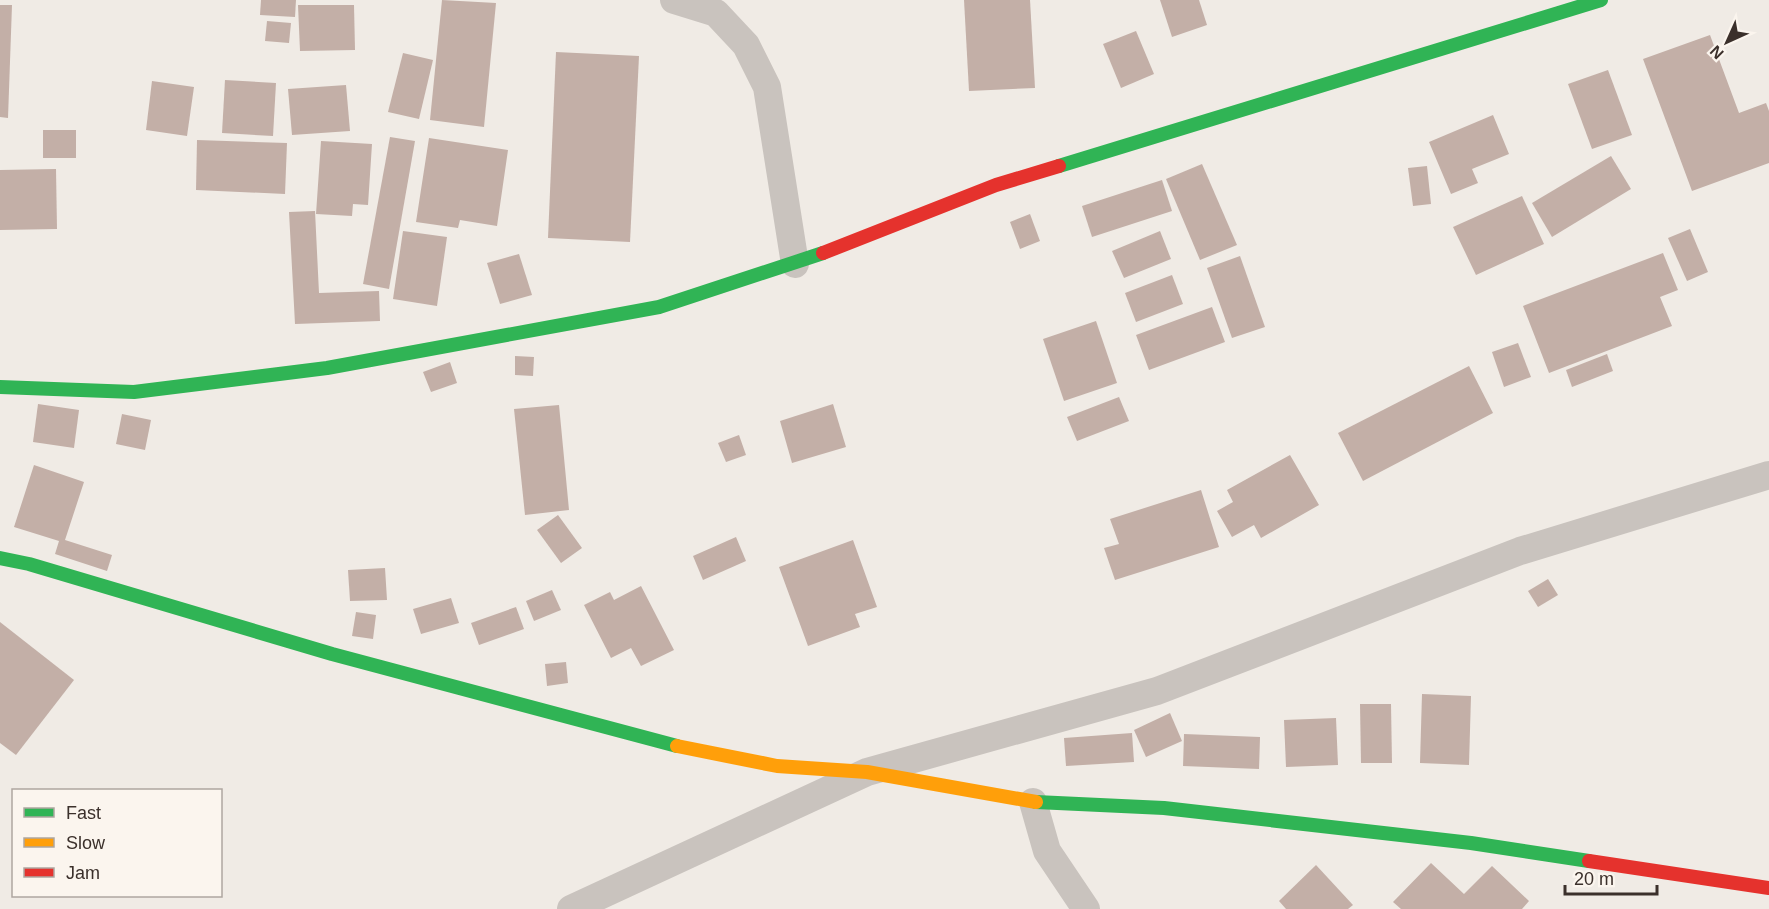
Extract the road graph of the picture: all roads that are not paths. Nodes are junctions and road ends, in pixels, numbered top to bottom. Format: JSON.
{"nodes":[{"id":1,"x":674,"y":0,"type":"edge"},
{"id":2,"x":1601,"y":0,"type":"edge"},
{"id":3,"x":795,"y":264,"type":"junction"},
{"id":4,"x":0,"y":387,"type":"edge"},
{"id":5,"x":1769,"y":475,"type":"edge"},
{"id":6,"x":0,"y":558,"type":"edge"},
{"id":7,"x":867,"y":772,"type":"junction"},
{"id":8,"x":1033,"y":802,"type":"junction"},
{"id":9,"x":1769,"y":888,"type":"edge"},
{"id":10,"x":571,"y":909,"type":"edge"},
{"id":11,"x":1086,"y":909,"type":"edge"}],
"edges":[{"from":1,"to":3,"type":"street"},
{"from":2,"to":3,"type":"street"},
{"from":3,"to":4,"type":"street"},
{"from":5,"to":7,"type":"street"},
{"from":6,"to":7,"type":"street"},
{"from":7,"to":8,"type":"street"},
{"from":7,"to":10,"type":"street"},
{"from":8,"to":9,"type":"street"},
{"from":8,"to":11,"type":"street"}]}
